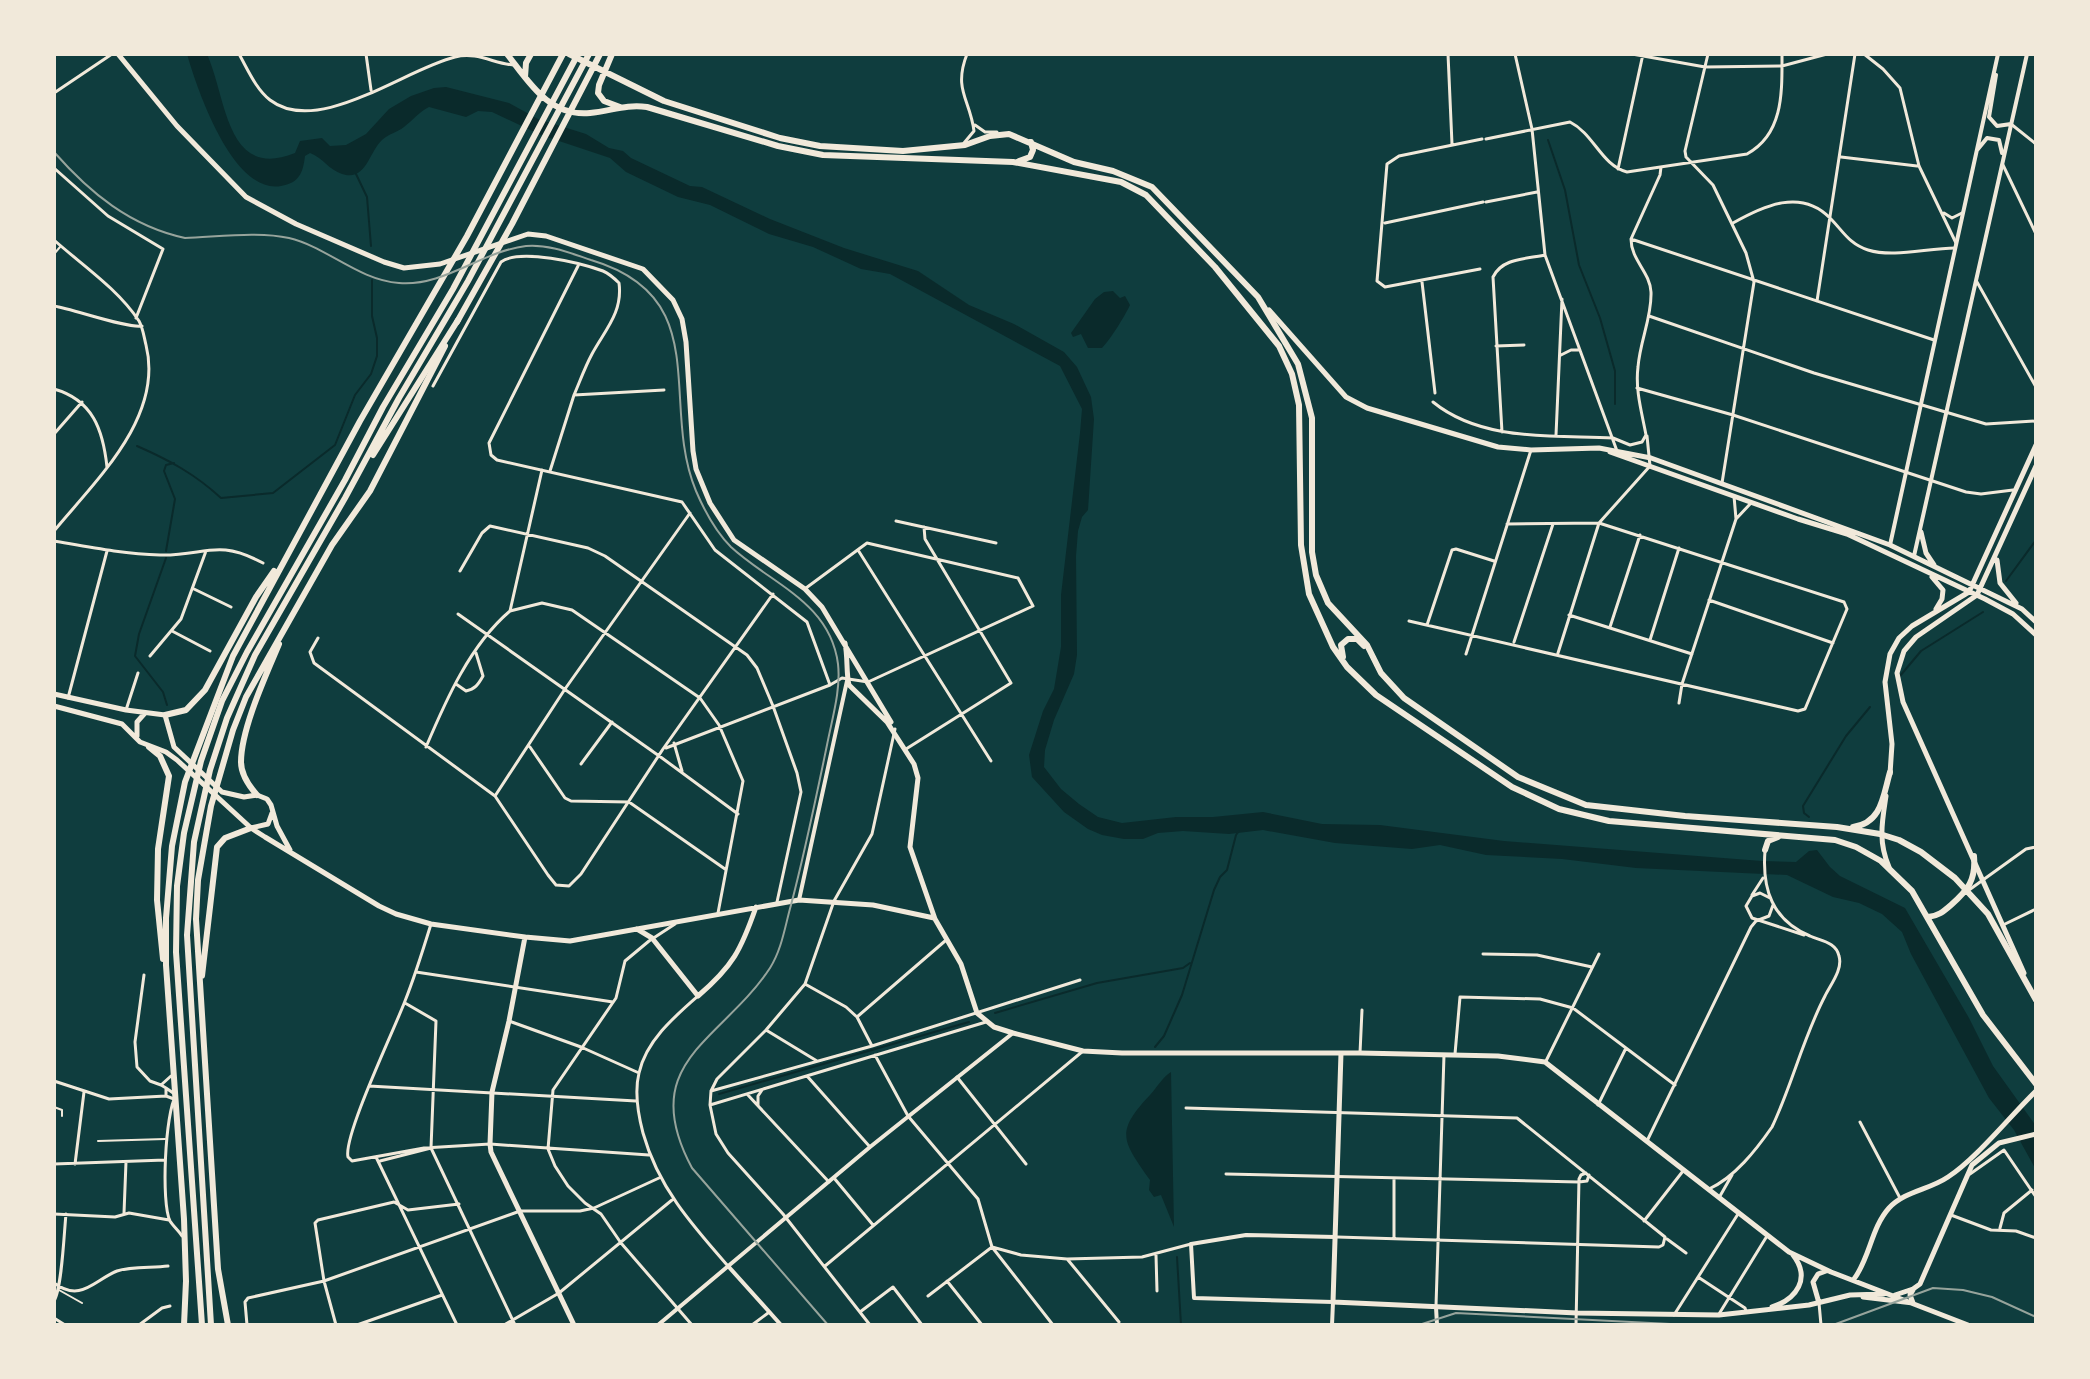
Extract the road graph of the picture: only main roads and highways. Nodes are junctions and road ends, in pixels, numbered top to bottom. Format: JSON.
{"nodes":[{"id":1,"x":115,"y":54,"type":"edge"},
{"id":2,"x":507,"y":54,"type":"edge"},
{"id":3,"x":531,"y":54,"type":"edge"},
{"id":4,"x":563,"y":54,"type":"edge"},
{"id":5,"x":569,"y":54,"type":"edge"},
{"id":6,"x":578,"y":54,"type":"edge"},
{"id":7,"x":589,"y":54,"type":"edge"},
{"id":8,"x":600,"y":54,"type":"edge"},
{"id":9,"x":605,"y":70,"type":"junction"},
{"id":10,"x":525,"y":77,"type":"junction"},
{"id":11,"x":623,"y":80,"type":"junction"},
{"id":12,"x":600,"y":82,"type":"junction"},
{"id":13,"x":620,"y":107,"type":"junction"},
{"id":14,"x":1031,"y":142,"type":"junction"},
{"id":15,"x":1013,"y":162,"type":"junction"},
{"id":16,"x":1258,"y":297,"type":"junction"},
{"id":17,"x":458,"y":320,"type":"junction"},
{"id":18,"x":2036,"y":445,"type":"edge"},
{"id":19,"x":1618,"y":452,"type":"junction"},
{"id":20,"x":2036,"y":466,"type":"edge"},
{"id":21,"x":1752,"y":494,"type":"junction"},
{"id":22,"x":1737,"y":497,"type":"junction"},
{"id":23,"x":345,"y":498,"type":"junction"},
{"id":24,"x":301,"y":531,"type":"junction"},
{"id":25,"x":1921,"y":532,"type":"road end"},
{"id":26,"x":1890,"y":545,"type":"junction"},
{"id":27,"x":1999,"y":551,"type":"junction"},
{"id":28,"x":1893,"y":556,"type":"junction"},
{"id":29,"x":1914,"y":556,"type":"junction"},
{"id":30,"x":1904,"y":561,"type":"junction"},
{"id":31,"x":1934,"y":566,"type":"junction"},
{"id":32,"x":1928,"y":574,"type":"junction"},
{"id":33,"x":1973,"y":584,"type":"junction"},
{"id":34,"x":1980,"y":588,"type":"junction"},
{"id":35,"x":1969,"y":592,"type":"junction"},
{"id":36,"x":1977,"y":595,"type":"junction"},
{"id":37,"x":2022,"y":609,"type":"junction"},
{"id":38,"x":1928,"y":616,"type":"junction"},
{"id":39,"x":287,"y":622,"type":"junction"},
{"id":40,"x":2036,"y":622,"type":"edge"},
{"id":41,"x":2036,"y":635,"type":"edge"},
{"id":42,"x":845,"y":643,"type":"junction"},
{"id":43,"x":1381,"y":673,"type":"junction"},
{"id":44,"x":1367,"y":686,"type":"junction"},
{"id":45,"x":873,"y":691,"type":"junction"},
{"id":46,"x":54,"y":694,"type":"edge"},
{"id":47,"x":862,"y":699,"type":"junction"},
{"id":48,"x":54,"y":706,"type":"edge"},
{"id":49,"x":145,"y":713,"type":"junction"},
{"id":50,"x":165,"y":715,"type":"junction"},
{"id":51,"x":895,"y":731,"type":"junction"},
{"id":52,"x":137,"y":737,"type":"junction"},
{"id":53,"x":149,"y":747,"type":"junction"},
{"id":54,"x":1890,"y":772,"type":"junction"},
{"id":55,"x":257,"y":795,"type":"junction"},
{"id":56,"x":272,"y":812,"type":"junction"},
{"id":57,"x":1787,"y":824,"type":"junction"},
{"id":58,"x":1837,"y":827,"type":"junction"},
{"id":59,"x":251,"y":828,"type":"junction"},
{"id":60,"x":1754,"y":834,"type":"junction"},
{"id":61,"x":1880,"y":834,"type":"junction"},
{"id":62,"x":1766,"y":835,"type":"junction"},
{"id":63,"x":1781,"y":836,"type":"junction"},
{"id":64,"x":290,"y":851,"type":"junction"},
{"id":65,"x":1974,"y":856,"type":"junction"},
{"id":66,"x":1890,"y":868,"type":"junction"},
{"id":67,"x":1968,"y":891,"type":"junction"},
{"id":68,"x":756,"y":907,"type":"junction"},
{"id":69,"x":1928,"y":917,"type":"junction"},
{"id":70,"x":935,"y":919,"type":"junction"},
{"id":71,"x":636,"y":929,"type":"junction"},
{"id":72,"x":525,"y":937,"type":"junction"},
{"id":73,"x":166,"y":965,"type":"junction"},
{"id":74,"x":2026,"y":978,"type":"junction"},
{"id":75,"x":2035,"y":995,"type":"edge"},
{"id":76,"x":201,"y":996,"type":"junction"},
{"id":77,"x":1341,"y":1053,"type":"junction"},
{"id":78,"x":2036,"y":1084,"type":"edge"},
{"id":79,"x":2036,"y":1091,"type":"edge"},
{"id":80,"x":2036,"y":1134,"type":"edge"},
{"id":81,"x":1946,"y":1179,"type":"junction"},
{"id":82,"x":1962,"y":1190,"type":"junction"},
{"id":83,"x":1789,"y":1252,"type":"junction"},
{"id":84,"x":1831,"y":1272,"type":"junction"},
{"id":85,"x":1854,"y":1279,"type":"junction"},
{"id":86,"x":1913,"y":1289,"type":"junction"},
{"id":87,"x":1892,"y":1294,"type":"junction"},
{"id":88,"x":1850,"y":1295,"type":"junction"},
{"id":89,"x":1819,"y":1303,"type":"junction"},
{"id":90,"x":1913,"y":1303,"type":"junction"},
{"id":91,"x":1755,"y":1312,"type":"junction"},
{"id":92,"x":184,"y":1325,"type":"edge"},
{"id":93,"x":202,"y":1325,"type":"edge"},
{"id":94,"x":211,"y":1325,"type":"edge"},
{"id":95,"x":228,"y":1325,"type":"edge"},
{"id":96,"x":574,"y":1325,"type":"edge"},
{"id":97,"x":1968,"y":1325,"type":"edge"}],
"edges":[{"from":1,"to":42,"type":"main road"},
{"from":2,"to":10,"type":"highway"},
{"from":3,"to":10,"type":"highway"},
{"from":4,"to":24,"type":"highway"},
{"from":5,"to":9,"type":"highway"},
{"from":6,"to":93,"type":"highway"},
{"from":7,"to":23,"type":"highway"},
{"from":8,"to":17,"type":"highway"},
{"from":9,"to":11,"type":"highway"},
{"from":9,"to":11,"type":"highway"},
{"from":9,"to":12,"type":"highway"},
{"from":10,"to":13,"type":"highway"},
{"from":11,"to":12,"type":"highway"},
{"from":11,"to":14,"type":"highway"},
{"from":12,"to":13,"type":"highway"},
{"from":13,"to":15,"type":"highway"},
{"from":14,"to":15,"type":"highway"},
{"from":14,"to":16,"type":"highway"},
{"from":15,"to":44,"type":"highway"},
{"from":16,"to":19,"type":"main road"},
{"from":16,"to":43,"type":"highway"},
{"from":17,"to":23,"type":"highway"},
{"from":17,"to":39,"type":"highway"},
{"from":18,"to":33,"type":"main road"},
{"from":19,"to":21,"type":"main road"},
{"from":19,"to":22,"type":"main road"},
{"from":20,"to":27,"type":"main road"},
{"from":21,"to":22,"type":"main road"},
{"from":21,"to":26,"type":"main road"},
{"from":22,"to":28,"type":"main road"},
{"from":23,"to":94,"type":"highway"},
{"from":24,"to":50,"type":"highway"},
{"from":24,"to":73,"type":"highway"},
{"from":25,"to":31,"type":"main road"},
{"from":26,"to":28,"type":"main road"},
{"from":26,"to":29,"type":"main road"},
{"from":27,"to":34,"type":"main road"},
{"from":27,"to":37,"type":"main road"},
{"from":28,"to":30,"type":"main road"},
{"from":29,"to":30,"type":"main road"},
{"from":29,"to":31,"type":"main road"},
{"from":30,"to":32,"type":"main road"},
{"from":31,"to":33,"type":"main road"},
{"from":32,"to":35,"type":"main road"},
{"from":32,"to":38,"type":"main road"},
{"from":33,"to":34,"type":"main road"},
{"from":33,"to":35,"type":"main road"},
{"from":34,"to":36,"type":"main road"},
{"from":34,"to":37,"type":"main road"},
{"from":35,"to":36,"type":"main road"},
{"from":35,"to":38,"type":"main road"},
{"from":36,"to":41,"type":"main road"},
{"from":36,"to":65,"type":"main road"},
{"from":37,"to":40,"type":"main road"},
{"from":38,"to":54,"type":"main road"},
{"from":39,"to":55,"type":"highway"},
{"from":39,"to":76,"type":"highway"},
{"from":42,"to":45,"type":"main road"},
{"from":42,"to":47,"type":"main road"},
{"from":43,"to":44,"type":"highway"},
{"from":43,"to":57,"type":"highway"},
{"from":44,"to":60,"type":"highway"},
{"from":45,"to":47,"type":"main road"},
{"from":45,"to":51,"type":"main road"},
{"from":46,"to":49,"type":"main road"},
{"from":47,"to":51,"type":"main road"},
{"from":48,"to":52,"type":"main road"},
{"from":49,"to":50,"type":"main road"},
{"from":49,"to":52,"type":"main road"},
{"from":50,"to":55,"type":"main road"},
{"from":51,"to":70,"type":"main road"},
{"from":52,"to":53,"type":"main road"},
{"from":53,"to":59,"type":"main road"},
{"from":53,"to":73,"type":"highway"},
{"from":54,"to":58,"type":"highway"},
{"from":54,"to":61,"type":"main road"},
{"from":55,"to":56,"type":"main road"},
{"from":56,"to":59,"type":"main road"},
{"from":56,"to":64,"type":"main road"},
{"from":57,"to":58,"type":"highway"},
{"from":57,"to":62,"type":"highway"},
{"from":58,"to":61,"type":"highway"},
{"from":59,"to":64,"type":"main road"},
{"from":59,"to":76,"type":"highway"},
{"from":60,"to":62,"type":"highway"},
{"from":60,"to":63,"type":"highway"},
{"from":61,"to":66,"type":"main road"},
{"from":61,"to":67,"type":"highway"},
{"from":62,"to":63,"type":"highway"},
{"from":63,"to":66,"type":"highway"},
{"from":64,"to":72,"type":"main road"},
{"from":65,"to":67,"type":"highway"},
{"from":65,"to":74,"type":"main road"},
{"from":66,"to":69,"type":"highway"},
{"from":67,"to":69,"type":"highway"},
{"from":67,"to":74,"type":"highway"},
{"from":68,"to":70,"type":"main road"},
{"from":68,"to":71,"type":"main road"},
{"from":68,"to":71,"type":"main road"},
{"from":69,"to":78,"type":"highway"},
{"from":70,"to":77,"type":"main road"},
{"from":71,"to":72,"type":"main road"},
{"from":72,"to":96,"type":"main road"},
{"from":73,"to":92,"type":"highway"},
{"from":74,"to":75,"type":"highway"},
{"from":76,"to":95,"type":"highway"},
{"from":77,"to":83,"type":"main road"},
{"from":77,"to":91,"type":"main road"},
{"from":79,"to":81,"type":"main road"},
{"from":80,"to":82,"type":"main road"},
{"from":81,"to":82,"type":"main road"},
{"from":81,"to":85,"type":"main road"},
{"from":82,"to":86,"type":"main road"},
{"from":83,"to":84,"type":"main road"},
{"from":83,"to":91,"type":"main road"},
{"from":84,"to":85,"type":"main road"},
{"from":84,"to":89,"type":"main road"},
{"from":85,"to":87,"type":"main road"},
{"from":86,"to":87,"type":"main road"},
{"from":86,"to":90,"type":"main road"},
{"from":87,"to":88,"type":"main road"},
{"from":87,"to":90,"type":"main road"},
{"from":88,"to":89,"type":"main road"},
{"from":88,"to":90,"type":"main road"},
{"from":89,"to":91,"type":"main road"},
{"from":90,"to":97,"type":"main road"}]}
